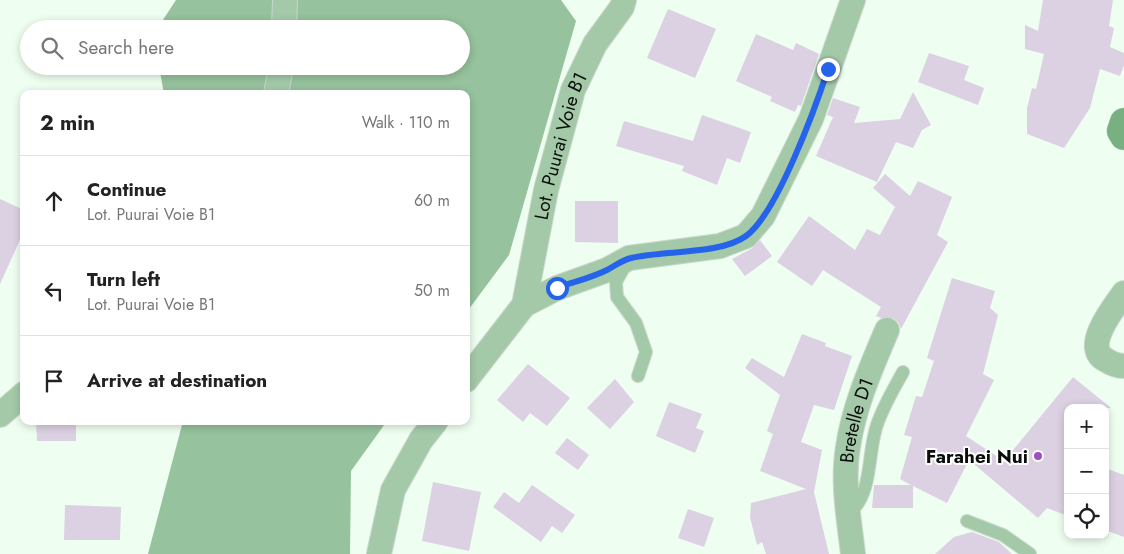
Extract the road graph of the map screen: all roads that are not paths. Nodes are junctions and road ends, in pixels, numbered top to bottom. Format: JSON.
{"nodes":[{"id":1,"x":285,"y":0,"type":"edge"},
{"id":2,"x":624,"y":0,"type":"edge"},
{"id":3,"x":853,"y":0,"type":"edge"},
{"id":4,"x":284,"y":20,"type":"edge"},
{"id":5,"x":279,"y":75,"type":"edge"},
{"id":6,"x":277,"y":90,"type":"edge"},
{"id":7,"x":1124,"y":122,"type":"edge"},
{"id":8,"x":1124,"y":136,"type":"edge"},
{"id":9,"x":629,"y":258,"type":"junction"},
{"id":10,"x":1124,"y":293,"type":"edge"},
{"id":11,"x":524,"y":305,"type":"junction"},
{"id":12,"x":887,"y":330,"type":"dead end"},
{"id":13,"x":1124,"y":366,"type":"edge"},
{"id":14,"x":903,"y":372,"type":"dead end"},
{"id":15,"x":470,"y":375,"type":"edge"},
{"id":16,"x":638,"y":376,"type":"dead end"},
{"id":17,"x":20,"y":398,"type":"edge"},
{"id":18,"x":0,"y":415,"type":"edge"},
{"id":19,"x":433,"y":425,"type":"edge"},
{"id":20,"x":848,"y":514,"type":"junction"},
{"id":21,"x":967,"y":521,"type":"dead end"},
{"id":22,"x":379,"y":554,"type":"edge"},
{"id":23,"x":853,"y":554,"type":"edge"},
{"id":24,"x":1030,"y":554,"type":"edge"}],
"edges":[{"from":1,"to":4,"type":"street"},
{"from":2,"to":11,"type":"street","name":"Lot. Puurai Voie B1"},
{"from":3,"to":9,"type":"street","name":"Lot. Puurai Voie B1"},
{"from":5,"to":6,"type":"street"},
{"from":7,"to":8,"type":"main road"},
{"from":9,"to":11,"type":"street","name":"Lot. Puurai Voie B1"},
{"from":9,"to":16,"type":"lane"},
{"from":10,"to":13,"type":"street"},
{"from":11,"to":15,"type":"street","name":"Lot. Puurai Voie B1"},
{"from":12,"to":20,"type":"street","name":"Bretelle D1"},
{"from":14,"to":20,"type":"lane","name":"Bretelle D1"},
{"from":17,"to":18,"type":"street"},
{"from":19,"to":22,"type":"street"},
{"from":20,"to":23,"type":"street","name":"Bretelle D1"},
{"from":21,"to":24,"type":"lane"}]}
